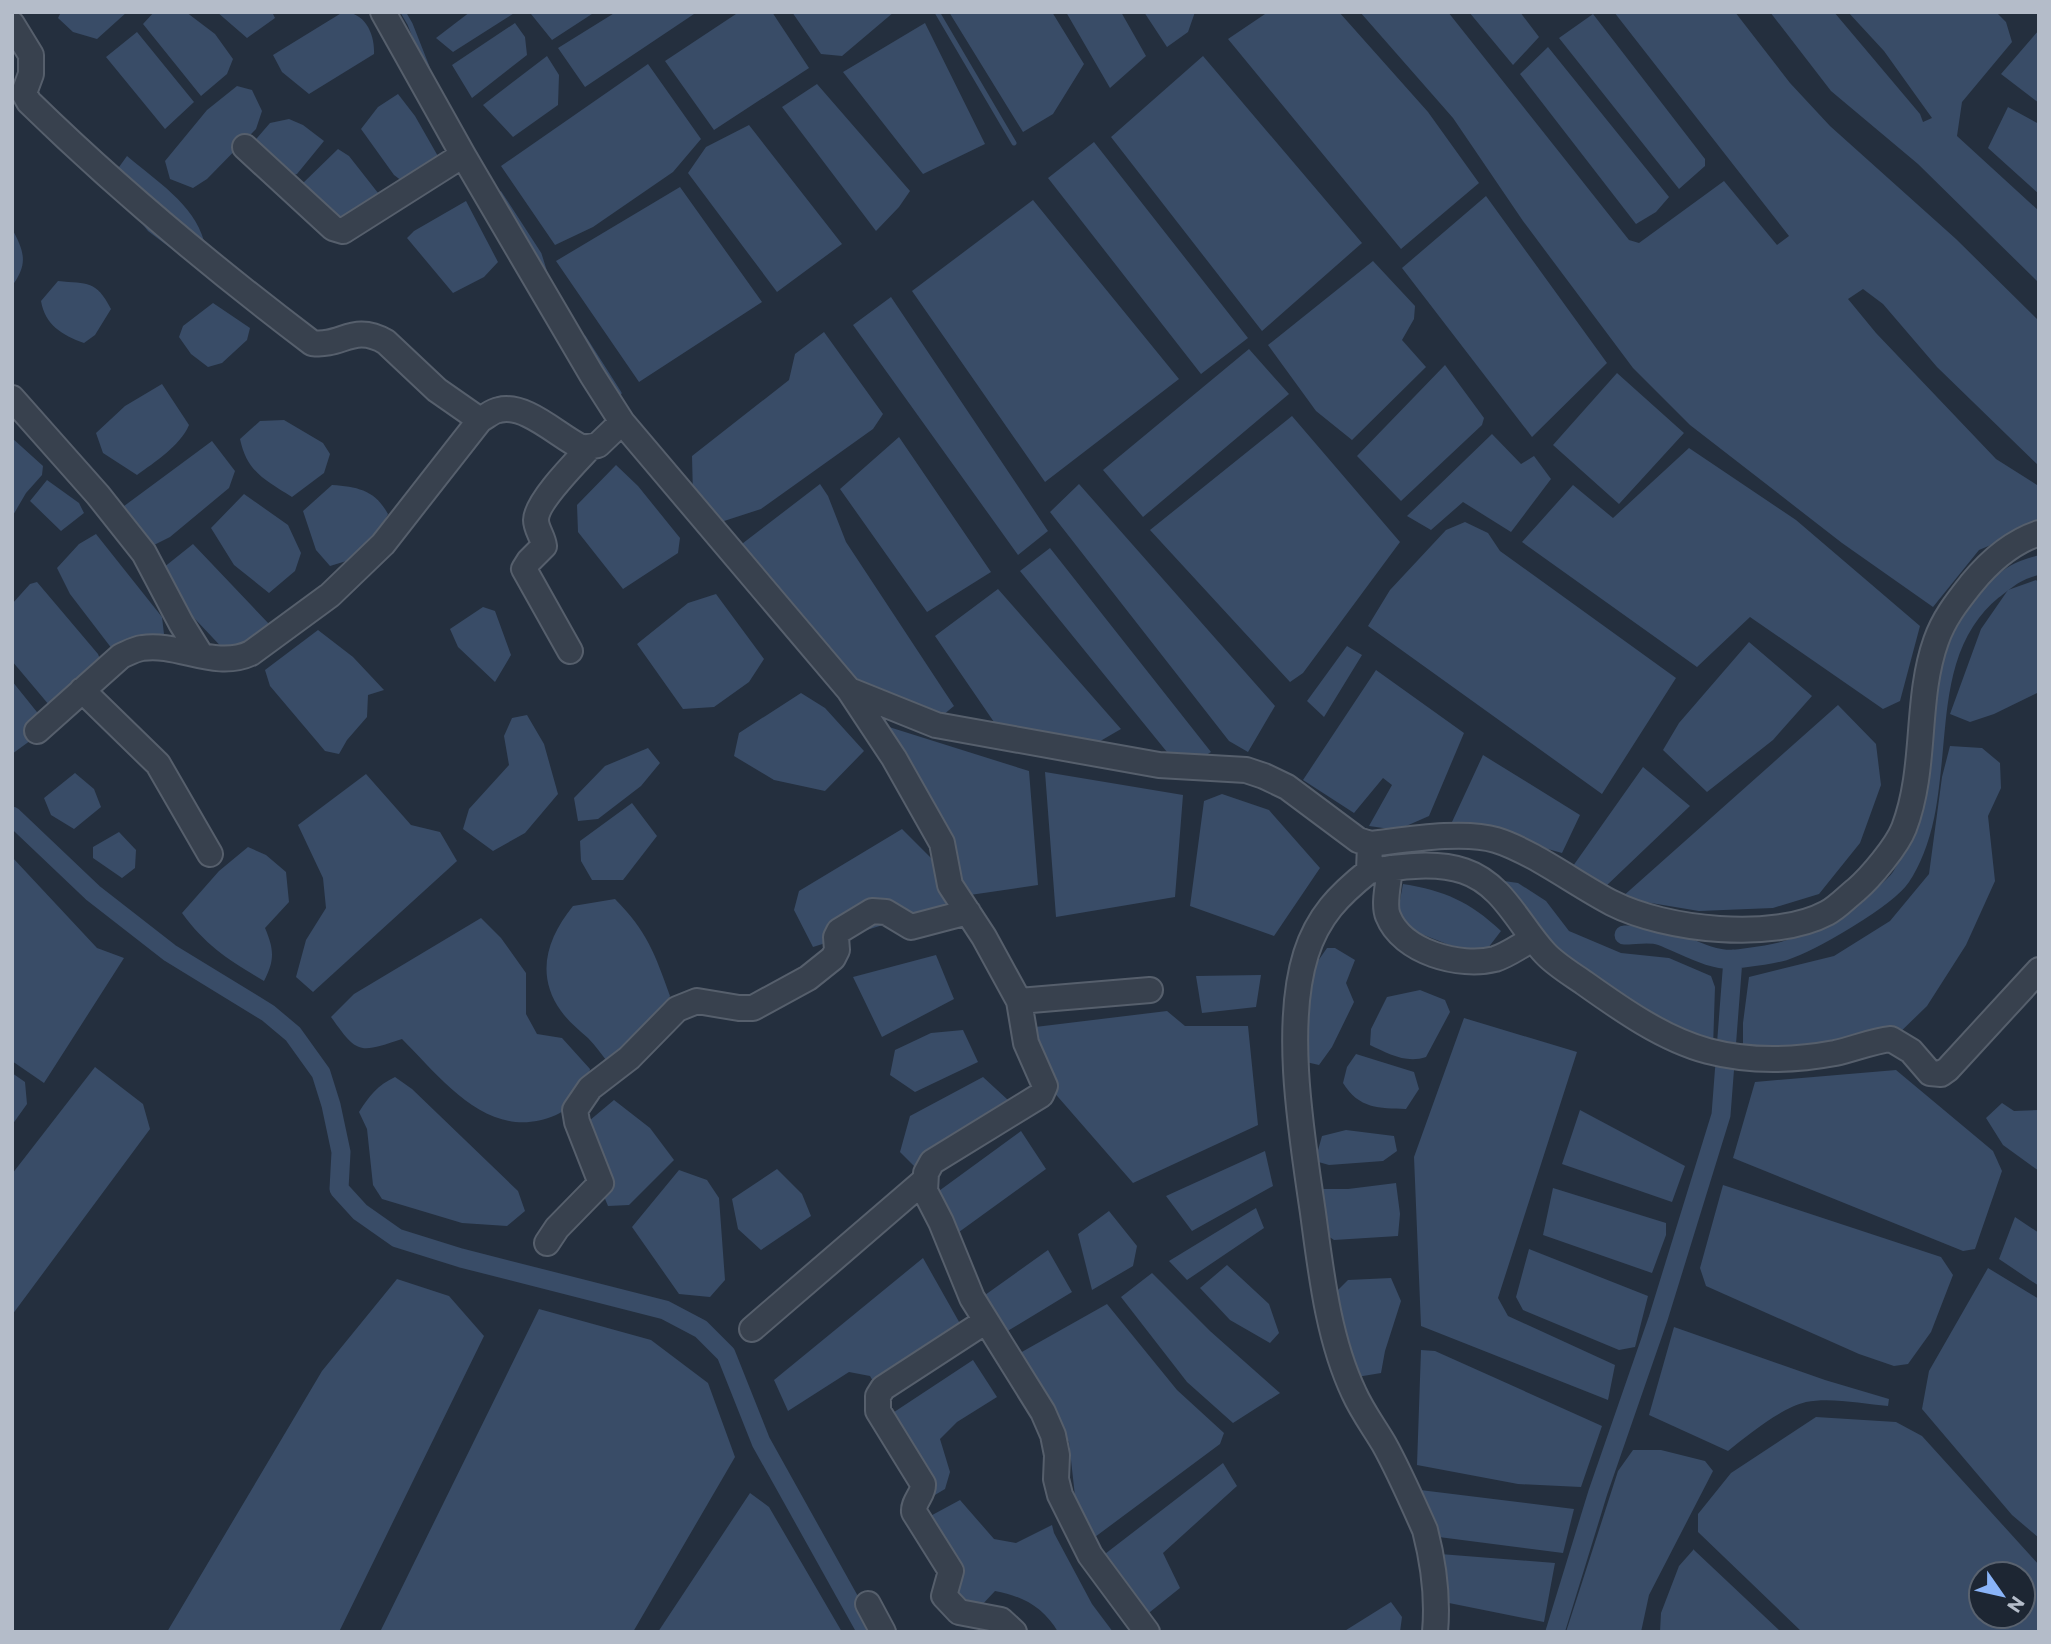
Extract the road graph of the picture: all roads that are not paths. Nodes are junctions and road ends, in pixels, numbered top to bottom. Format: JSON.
{"nodes":[{"id":1,"x":383,"y":12,"type":"edge"},
{"id":2,"x":12,"y":24,"type":"edge"},
{"id":3,"x":245,"y":147,"type":"dead end"},
{"id":4,"x":463,"y":155,"type":"junction"},
{"id":5,"x":12,"y":398,"type":"edge"},
{"id":6,"x":480,"y":420,"type":"junction"},
{"id":7,"x":622,"y":422,"type":"junction"},
{"id":8,"x":589,"y":448,"type":"junction"},
{"id":9,"x":2039,"y":533,"type":"edge"},
{"id":10,"x":570,"y":651,"type":"dead end"},
{"id":11,"x":201,"y":655,"type":"junction"},
{"id":12,"x":82,"y":690,"type":"junction"},
{"id":13,"x":849,"y":690,"type":"junction"},
{"id":14,"x":37,"y":731,"type":"dead end"},
{"id":15,"x":1370,"y":844,"type":"junction"},
{"id":16,"x":210,"y":854,"type":"dead end"},
{"id":17,"x":1379,"y":869,"type":"junction"},
{"id":18,"x":968,"y":912,"type":"junction"},
{"id":19,"x":1534,"y":939,"type":"junction"},
{"id":20,"x":2039,"y":970,"type":"edge"},
{"id":21,"x":1150,"y":990,"type":"dead end"},
{"id":22,"x":1019,"y":1001,"type":"junction"},
{"id":23,"x":925,"y":1180,"type":"junction"},
{"id":24,"x":547,"y":1243,"type":"dead end"},
{"id":25,"x":986,"y":1321,"type":"junction"},
{"id":26,"x":752,"y":1329,"type":"dead end"},
{"id":27,"x":868,"y":1604,"type":"dead end"},
{"id":28,"x":883,"y":1632,"type":"edge"},
{"id":29,"x":1014,"y":1632,"type":"edge"},
{"id":30,"x":1147,"y":1632,"type":"edge"},
{"id":31,"x":1435,"y":1632,"type":"edge"}],
"edges":[{"from":1,"to":4,"type":"street"},
{"from":2,"to":6,"type":"street"},
{"from":3,"to":4,"type":"street"},
{"from":4,"to":7,"type":"street"},
{"from":5,"to":11,"type":"street"},
{"from":6,"to":8,"type":"street"},
{"from":6,"to":11,"type":"street"},
{"from":7,"to":8,"type":"street"},
{"from":7,"to":13,"type":"street"},
{"from":8,"to":10,"type":"street"},
{"from":9,"to":15,"type":"street"},
{"from":11,"to":12,"type":"street"},
{"from":12,"to":14,"type":"street"},
{"from":12,"to":16,"type":"street"},
{"from":13,"to":15,"type":"street"},
{"from":13,"to":18,"type":"street"},
{"from":15,"to":17,"type":"street"},
{"from":17,"to":19,"type":"street"},
{"from":17,"to":19,"type":"street"},
{"from":17,"to":31,"type":"street"},
{"from":18,"to":22,"type":"street"},
{"from":18,"to":24,"type":"street"},
{"from":19,"to":20,"type":"street"},
{"from":21,"to":22,"type":"street"},
{"from":22,"to":23,"type":"street"},
{"from":23,"to":25,"type":"street"},
{"from":23,"to":26,"type":"street"},
{"from":25,"to":29,"type":"street"},
{"from":25,"to":30,"type":"street"},
{"from":27,"to":28,"type":"street"}]}
